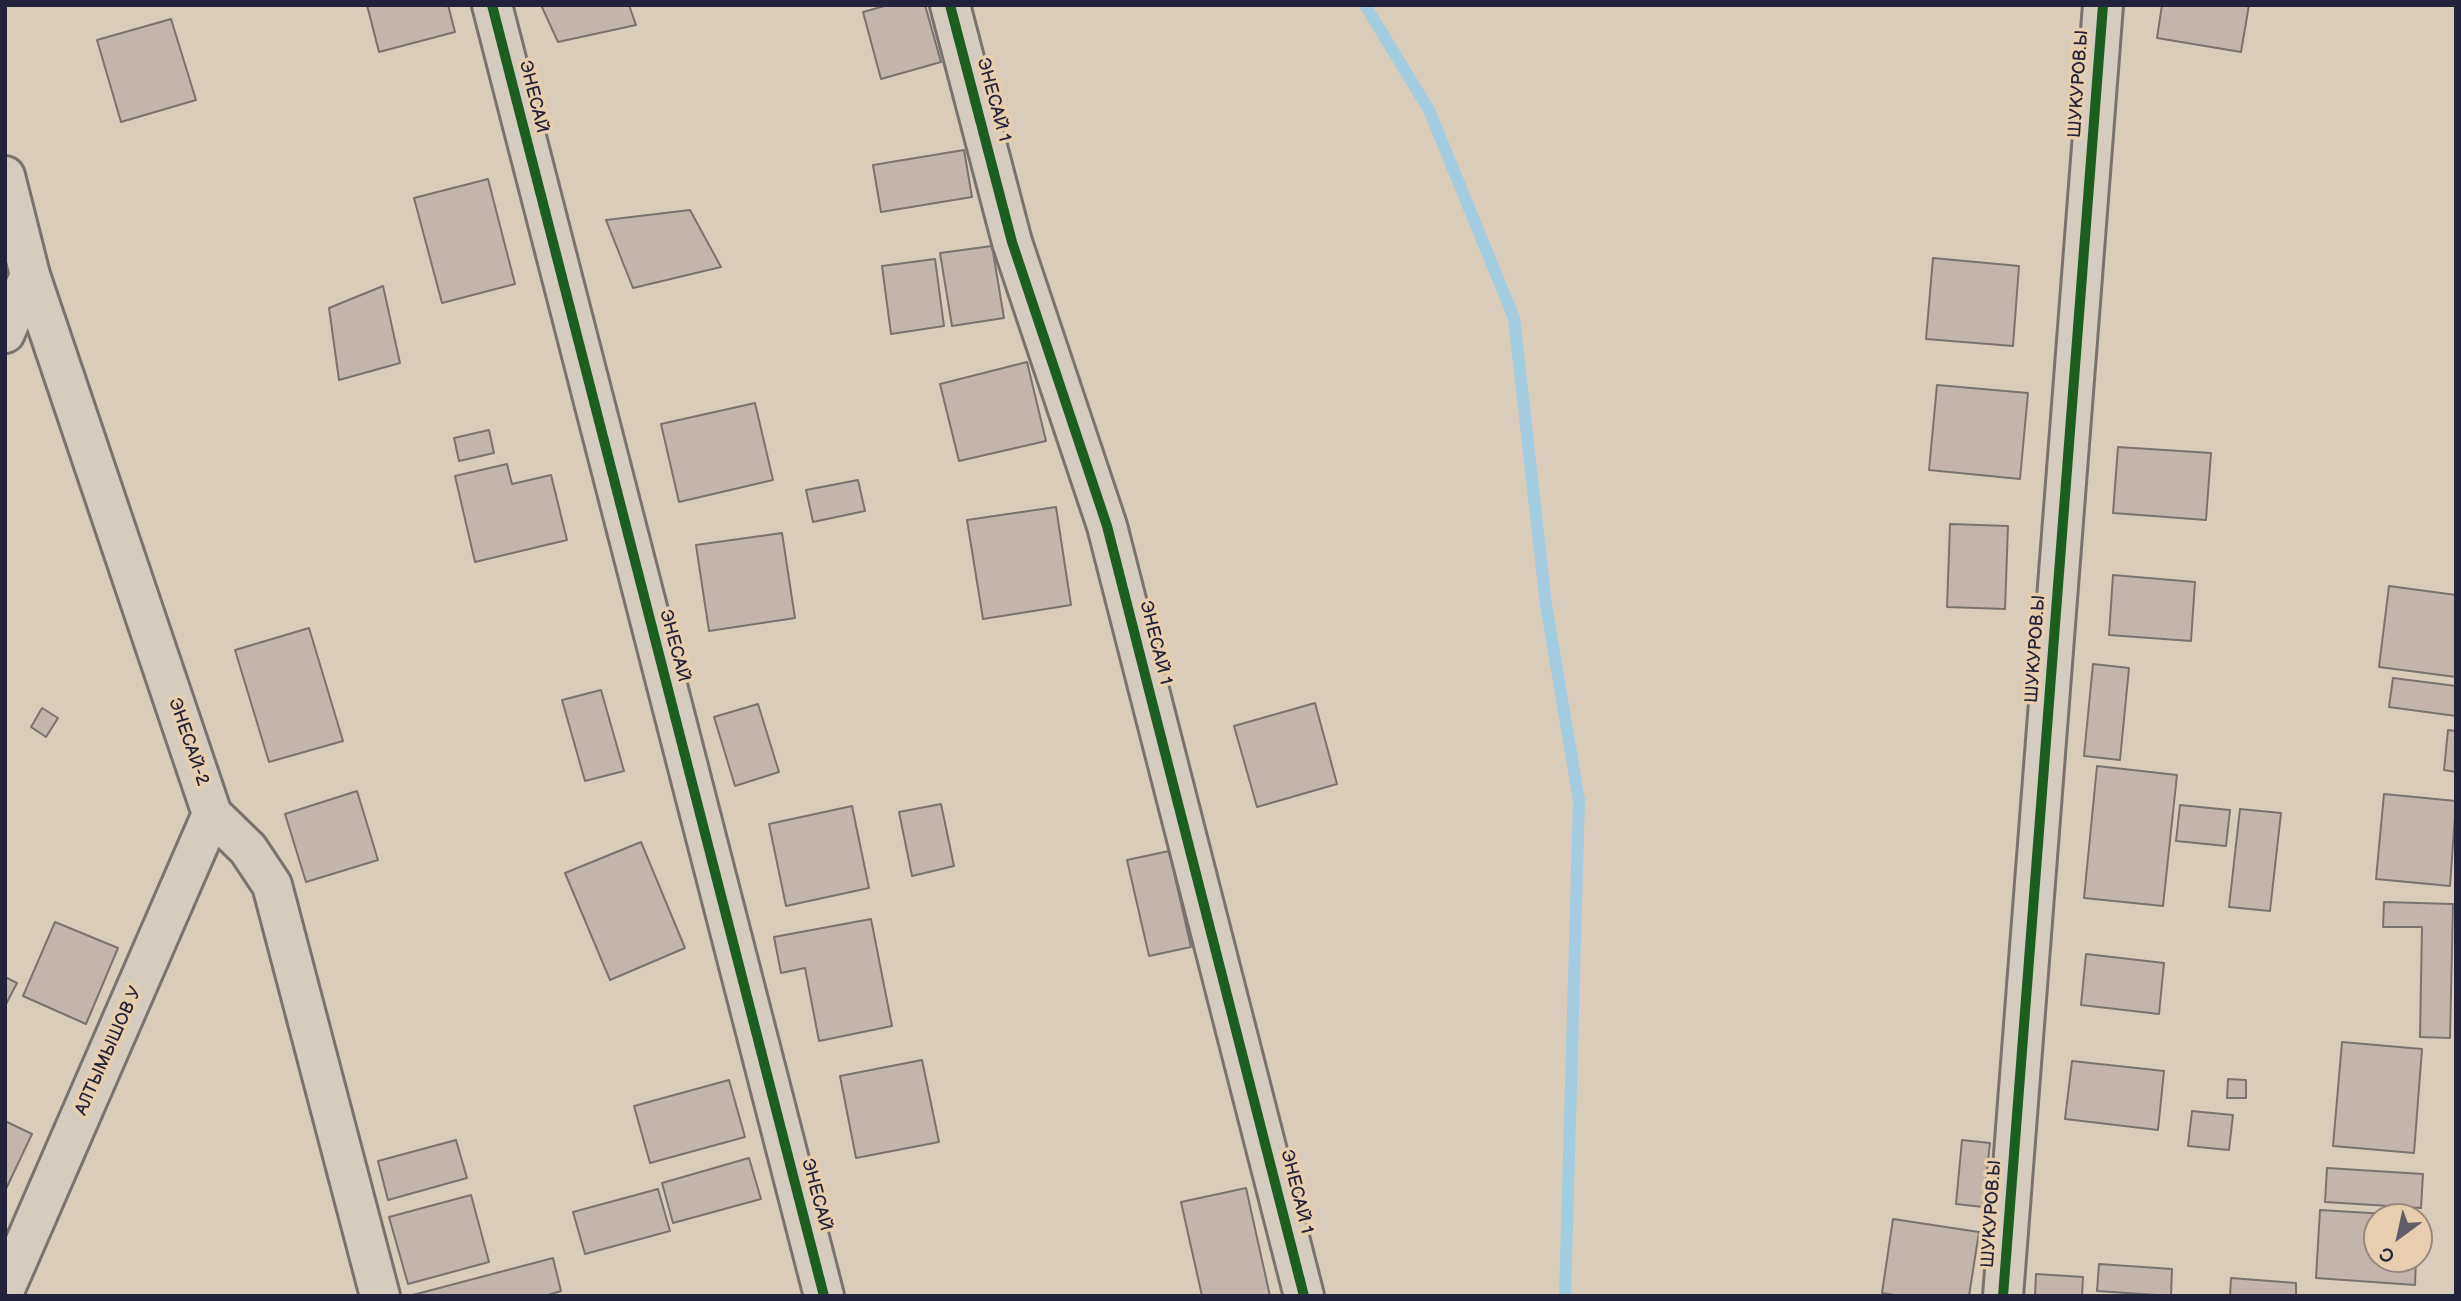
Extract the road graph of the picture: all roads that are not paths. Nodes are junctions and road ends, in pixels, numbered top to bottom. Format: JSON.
{"nodes":[{"id":1,"x":492,"y":5,"type":"edge"},
{"id":2,"x":950,"y":5,"type":"edge"},
{"id":3,"x":2103,"y":5,"type":"edge"},
{"id":4,"x":5,"y":176,"type":"edge"},
{"id":5,"x":30,"y":275,"type":"junction"},
{"id":6,"x":5,"y":333,"type":"edge"},
{"id":7,"x":212,"y":814,"type":"junction"},
{"id":8,"x":5,"y":1289,"type":"edge"},
{"id":9,"x":380,"y":1296,"type":"edge"},
{"id":10,"x":824,"y":1296,"type":"edge"},
{"id":11,"x":1304,"y":1296,"type":"edge"},
{"id":12,"x":2003,"y":1296,"type":"edge"}],
"edges":[{"from":1,"to":10,"type":"street","name":"ЭНЕСАЙ"},
{"from":2,"to":11,"type":"street","name":"ЭНЕСАЙ 1"},
{"from":3,"to":12,"type":"street","name":"ШУКУРОВ.Ы"},
{"from":4,"to":5,"type":"street","name":"ЭНЕСАЙ-2"},
{"from":5,"to":6,"type":"street"},
{"from":5,"to":7,"type":"street","name":"ЭНЕСАЙ-2"},
{"from":7,"to":8,"type":"street","name":"АЛТЫМЫШОВ У"},
{"from":7,"to":9,"type":"street","name":"ЭНЕСАЙ-2"}]}
